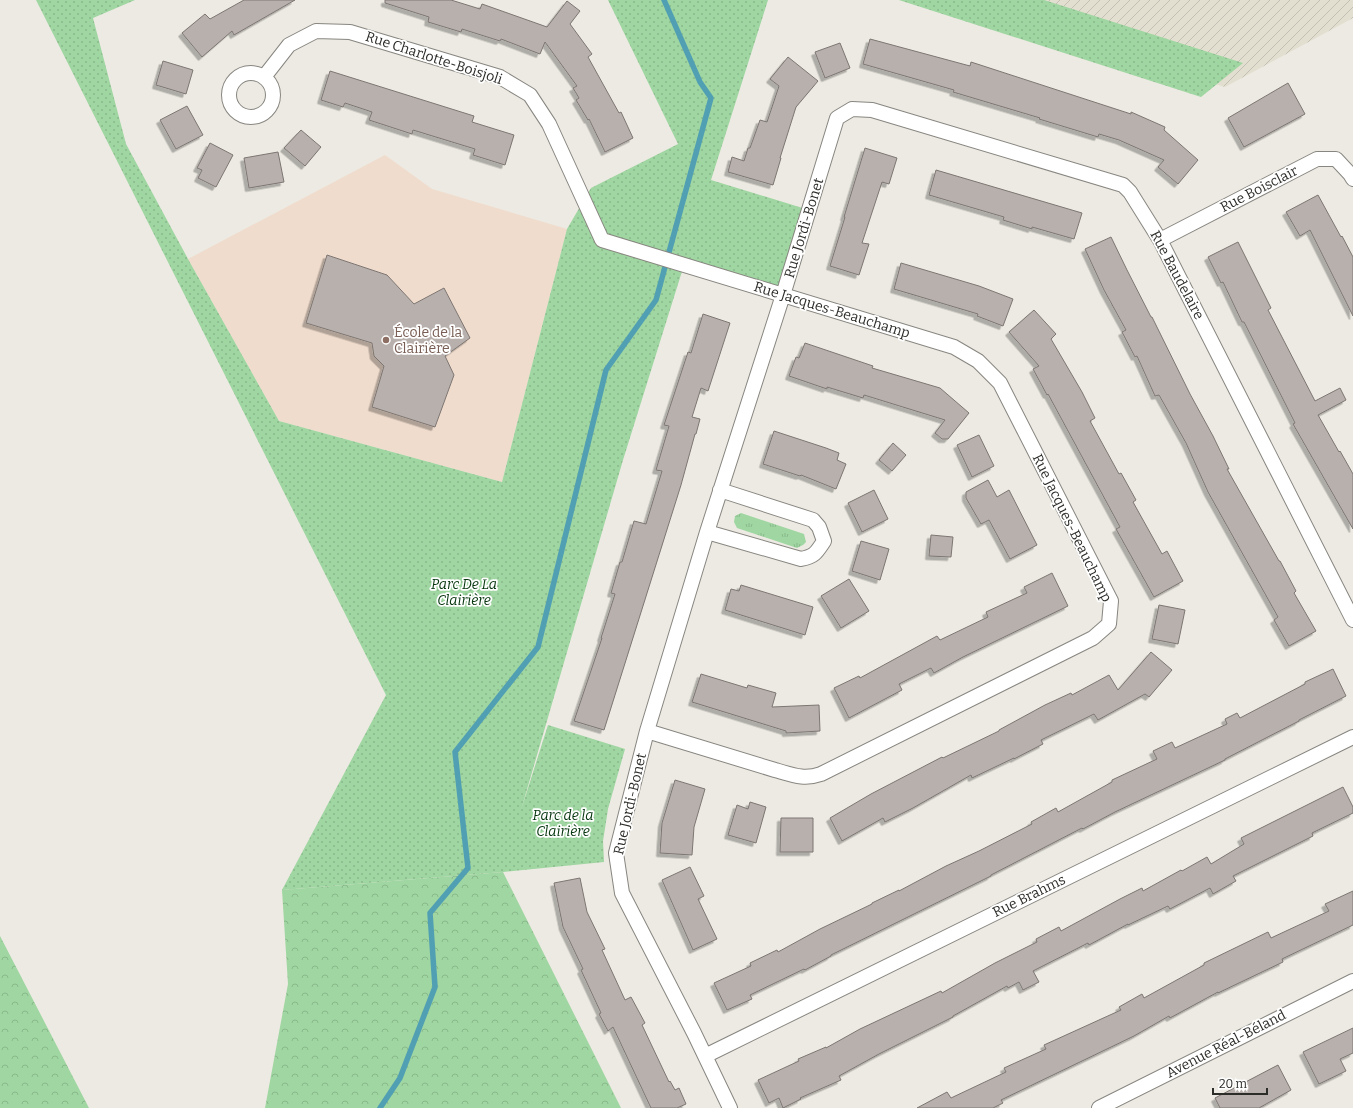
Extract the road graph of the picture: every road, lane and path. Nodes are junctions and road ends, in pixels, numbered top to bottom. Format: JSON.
{"nodes":[{"id":1,"x":264,"y":76,"type":"dead end"},
{"id":2,"x":852,"y":109,"type":"joint"},
{"id":3,"x":1353,"y":179,"type":"edge"},
{"id":4,"x":602,"y":240,"type":"joint"},
{"id":5,"x":1160,"y":240,"type":"junction"},
{"id":6,"x":783,"y":295,"type":"junction"},
{"id":7,"x":720,"y":490,"type":"junction"},
{"id":8,"x":707,"y":532,"type":"junction"},
{"id":9,"x":1353,"y":620,"type":"edge"},
{"id":10,"x":647,"y":731,"type":"junction"},
{"id":11,"x":1353,"y":737,"type":"edge"},
{"id":12,"x":1353,"y":981,"type":"edge"},
{"id":13,"x":705,"y":1056,"type":"junction"},
{"id":14,"x":730,"y":1108,"type":"edge"},
{"id":15,"x":1099,"y":1108,"type":"edge"}],
"edges":[{"from":1,"to":4,"type":"street","name":"Rue Charlotte-Boisjoli"},
{"from":2,"to":5,"type":"street","name":"Rue Baudelaire"},
{"from":2,"to":6,"type":"street","name":"Rue Jordi-Bonet"},
{"from":3,"to":5,"type":"street","name":"Rue Boisclair"},
{"from":4,"to":6,"type":"street","name":"Rue Jacques-Beauchamp"},
{"from":5,"to":9,"type":"street","name":"Rue Baudelaire"},
{"from":6,"to":7,"type":"street","name":"Rue Jordi-Bonet"},
{"from":6,"to":10,"type":"street","name":"Rue Jacques-Beauchamp"},
{"from":7,"to":8,"type":"street","name":"Rue Jordi-Bonet"},
{"from":7,"to":8,"type":"street"},
{"from":8,"to":10,"type":"street","name":"Rue Jordi-Bonet"},
{"from":10,"to":13,"type":"street","name":"Rue Jordi-Bonet"},
{"from":11,"to":13,"type":"street","name":"Rue Brahms"},
{"from":12,"to":15,"type":"street","name":"Avenue Réal-Béland"},
{"from":13,"to":14,"type":"street","name":"Rue Jordi-Bonet"}]}
